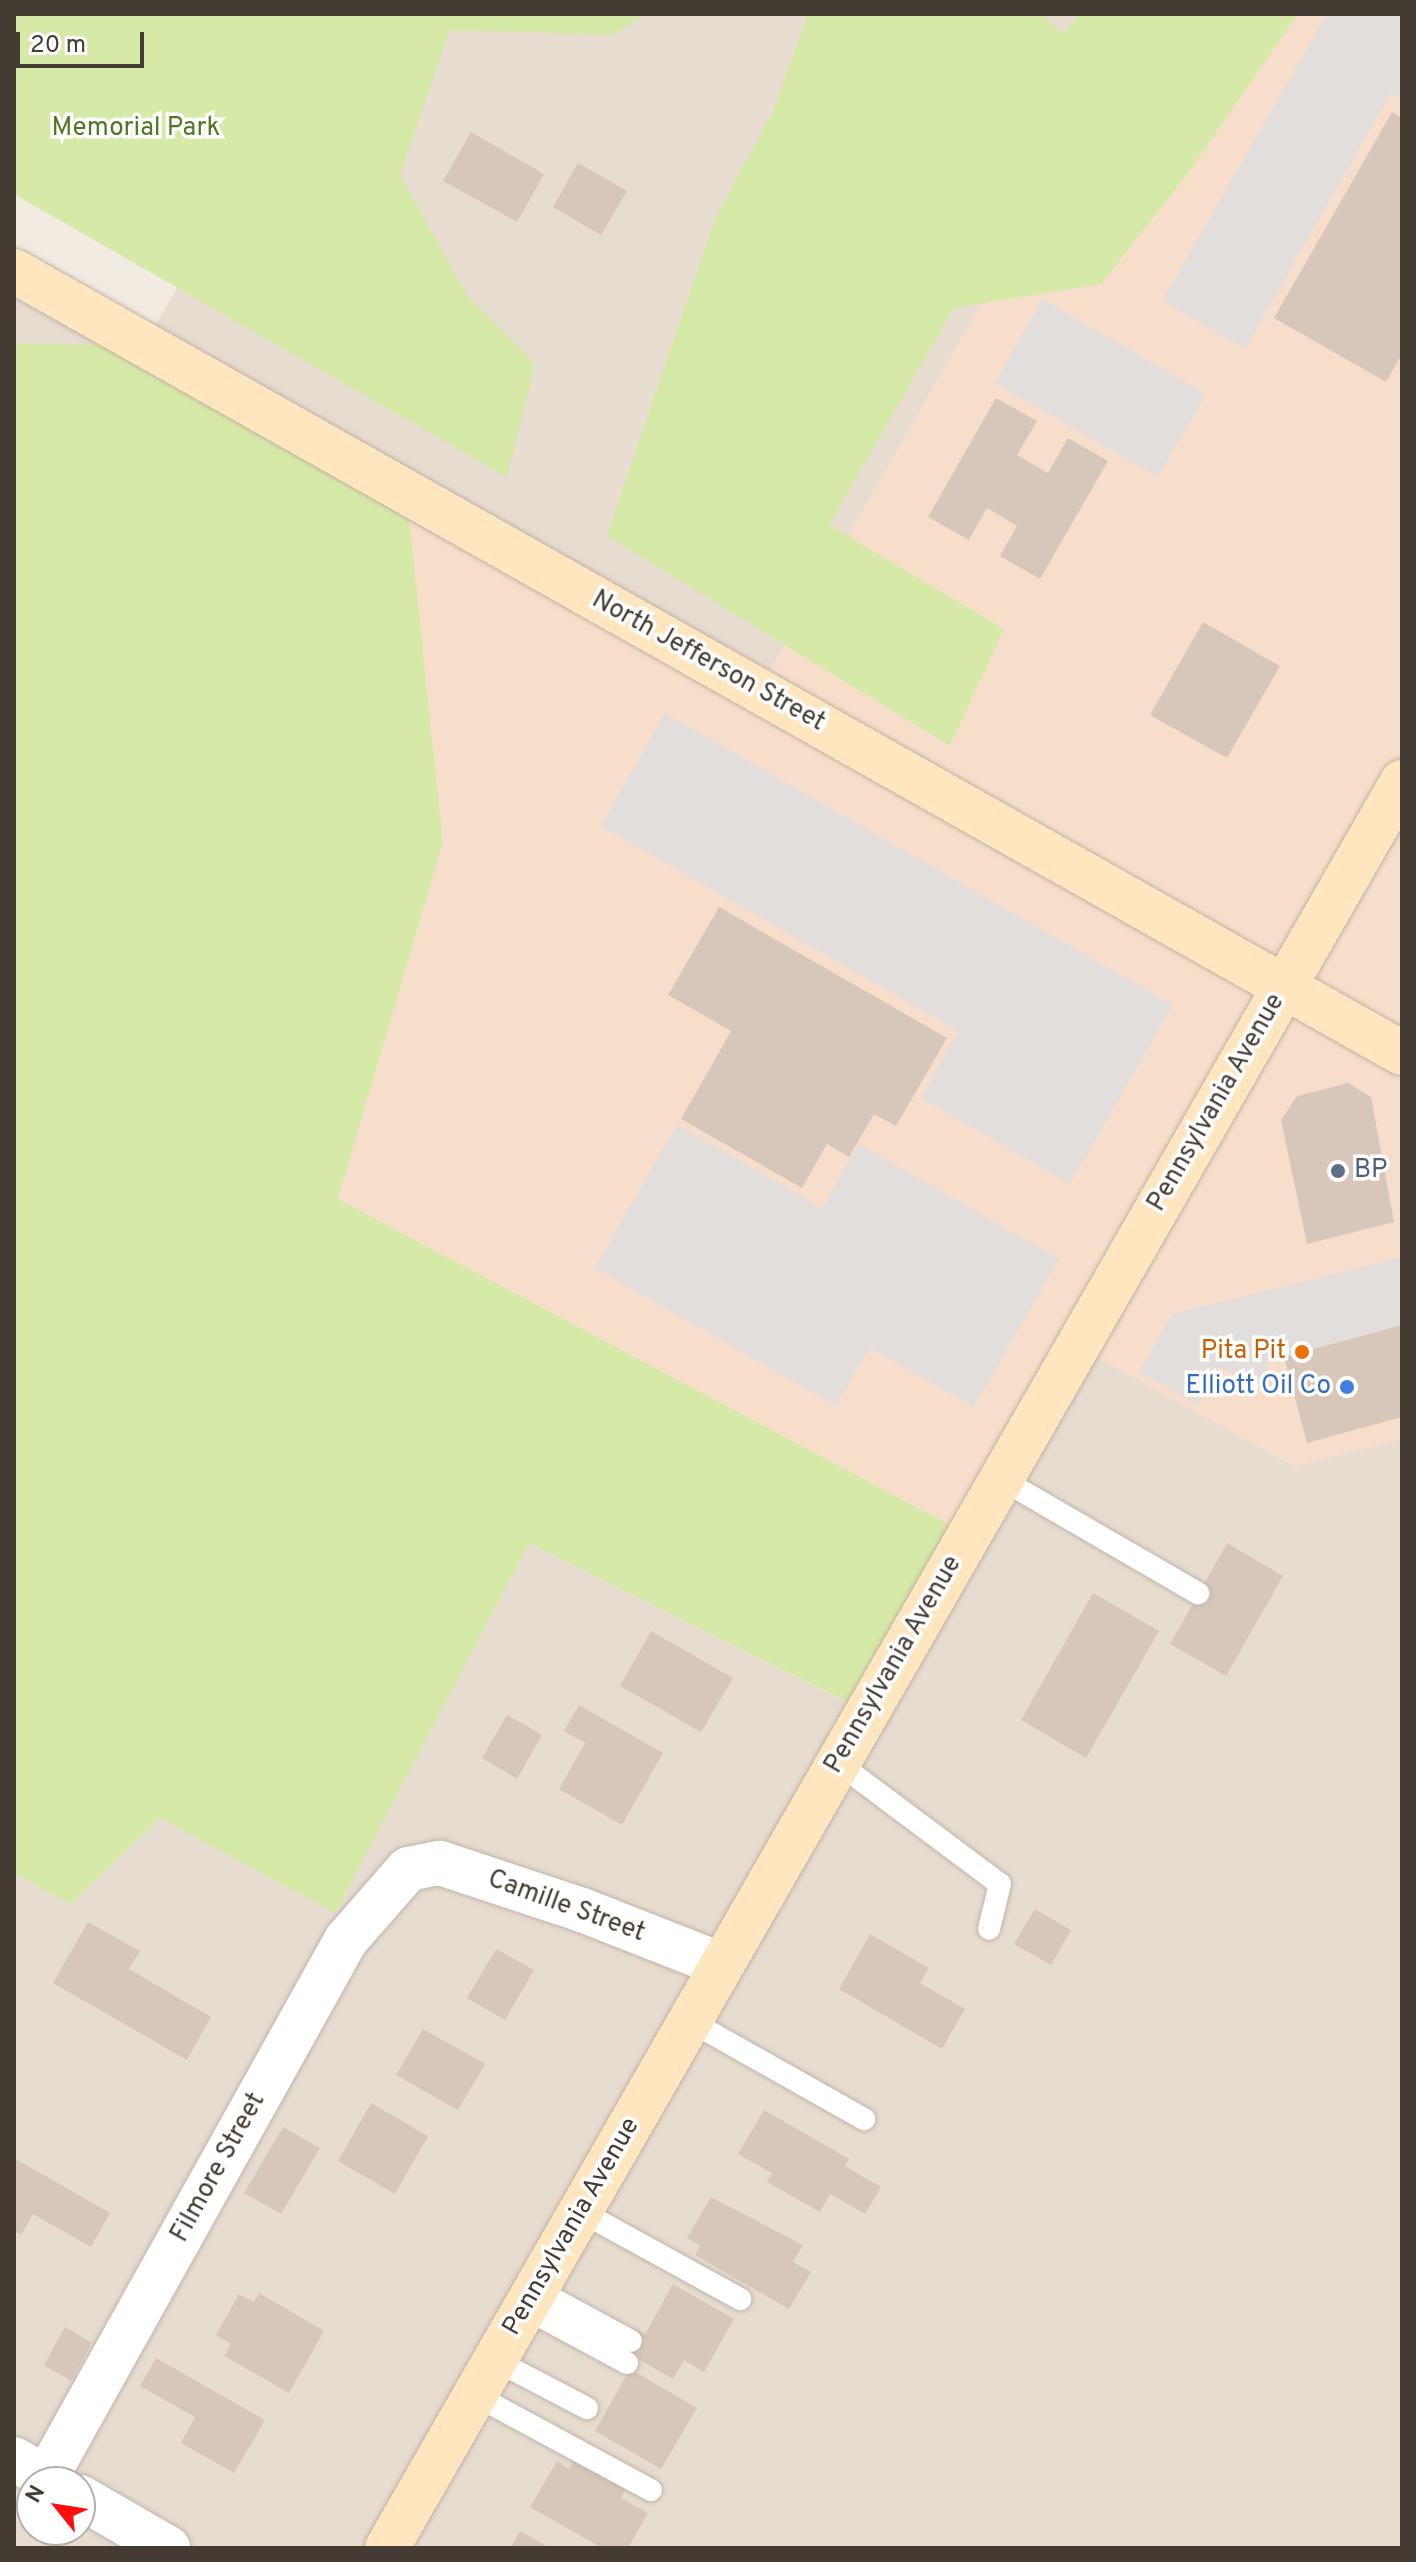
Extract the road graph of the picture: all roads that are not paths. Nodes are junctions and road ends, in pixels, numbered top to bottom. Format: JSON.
{"nodes":[{"id":1,"x":14,"y":271,"type":"edge"},
{"id":2,"x":1402,"y":782,"type":"edge"},
{"id":3,"x":1285,"y":985,"type":"junction"},
{"id":4,"x":1402,"y":1053,"type":"edge"},
{"id":5,"x":1001,"y":1479,"type":"junction"},
{"id":6,"x":1198,"y":1593,"type":"dead end"},
{"id":7,"x":838,"y":1763,"type":"junction"},
{"id":8,"x":408,"y":1869,"type":"joint"},
{"id":9,"x":989,"y":1929,"type":"dead end"},
{"id":10,"x":722,"y":1965,"type":"junction"},
{"id":11,"x":690,"y":2021,"type":"junction"},
{"id":12,"x":864,"y":2119,"type":"dead end"},
{"id":13,"x":580,"y":2211,"type":"junction"},
{"id":14,"x":530,"y":2298,"type":"junction"},
{"id":15,"x":740,"y":2299,"type":"dead end"},
{"id":16,"x":629,"y":2352,"type":"dead end"},
{"id":17,"x":485,"y":2377,"type":"junction"},
{"id":18,"x":587,"y":2408,"type":"dead end"},
{"id":19,"x":55,"y":2466,"type":"edge"},
{"id":20,"x":651,"y":2490,"type":"dead end"},
{"id":21,"x":96,"y":2507,"type":"edge"},
{"id":22,"x":397,"y":2545,"type":"edge"},
{"id":23,"x":168,"y":2548,"type":"edge"}],
"edges":[{"from":1,"to":3,"type":"main road","name":"North Jefferson Street"},
{"from":2,"to":3,"type":"main road","name":"Pennsylvania Avenue"},
{"from":3,"to":4,"type":"main road","name":"North Jefferson Street"},
{"from":3,"to":5,"type":"main road","name":"Pennsylvania Avenue"},
{"from":5,"to":6,"type":"lane"},
{"from":5,"to":7,"type":"main road","name":"Pennsylvania Avenue"},
{"from":7,"to":9,"type":"lane"},
{"from":7,"to":10,"type":"main road","name":"Pennsylvania Avenue"},
{"from":8,"to":10,"type":"street","name":"Camille Street"},
{"from":8,"to":19,"type":"street","name":"Filmore Street"},
{"from":10,"to":11,"type":"main road","name":"Pennsylvania Avenue"},
{"from":11,"to":12,"type":"lane"},
{"from":11,"to":13,"type":"main road","name":"Pennsylvania Avenue"},
{"from":13,"to":14,"type":"main road","name":"Pennsylvania Avenue"},
{"from":13,"to":15,"type":"lane"},
{"from":14,"to":16,"type":"lane"},
{"from":14,"to":17,"type":"main road","name":"Pennsylvania Avenue"},
{"from":17,"to":18,"type":"lane"},
{"from":17,"to":20,"type":"lane"},
{"from":17,"to":22,"type":"main road","name":"Pennsylvania Avenue"},
{"from":21,"to":23,"type":"street"}]}
